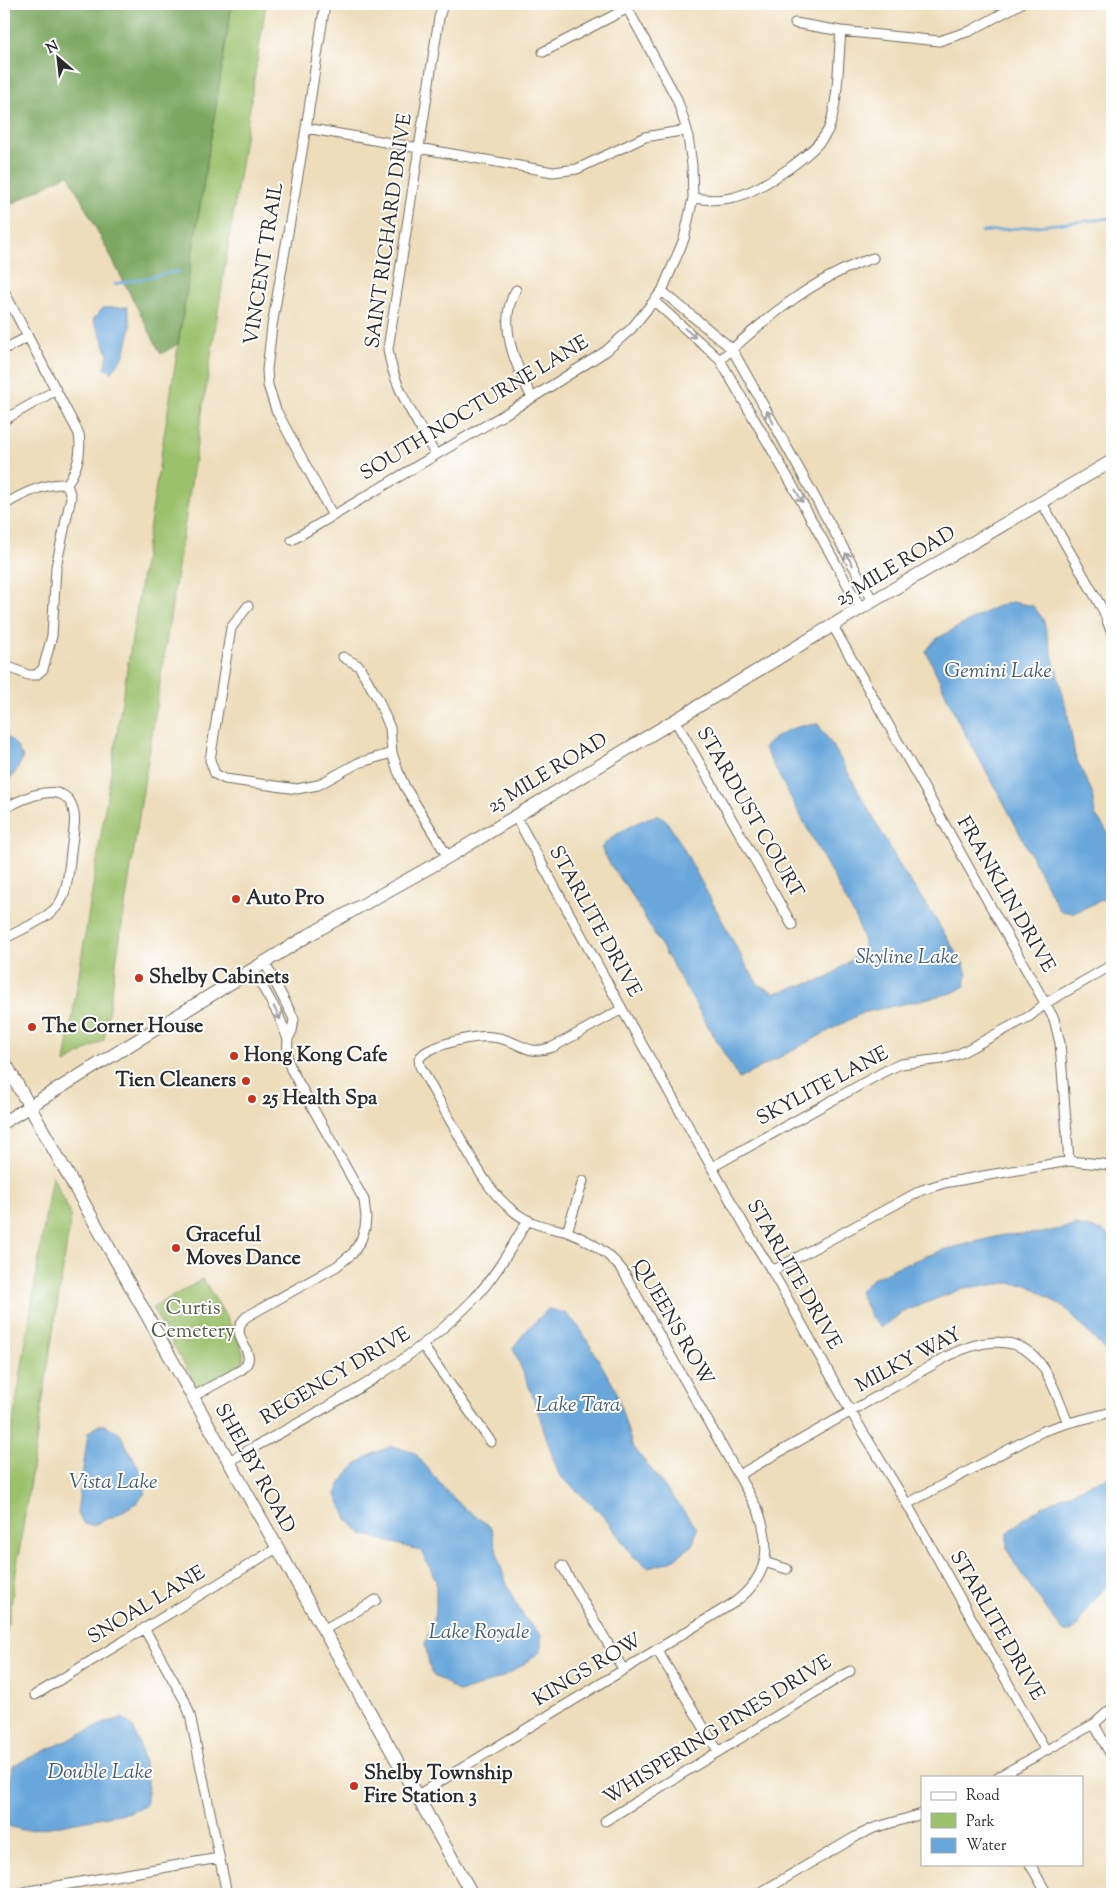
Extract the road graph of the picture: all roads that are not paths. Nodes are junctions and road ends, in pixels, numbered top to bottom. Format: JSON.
{"nodes":[{"id":1,"x":325,"y":4,"type":"edge"},
{"id":2,"x":443,"y":4,"type":"edge"},
{"id":3,"x":1020,"y":4,"type":"edge"},
{"id":4,"x":626,"y":6,"type":"edge"},
{"id":5,"x":796,"y":22,"type":"dead end"},
{"id":6,"x":841,"y":31,"type":"junction"},
{"id":7,"x":542,"y":52,"type":"dead end"},
{"id":8,"x":306,"y":128,"type":"junction"},
{"id":9,"x":687,"y":130,"type":"junction"},
{"id":10,"x":419,"y":148,"type":"junction"},
{"id":11,"x":694,"y":198,"type":"junction"},
{"id":12,"x":873,"y":258,"type":"dead end"},
{"id":13,"x":516,"y":290,"type":"dead end"},
{"id":14,"x":4,"y":291,"type":"edge"},
{"id":15,"x":662,"y":291,"type":"junction"},
{"id":16,"x":654,"y":301,"type":"junction"},
{"id":17,"x":28,"y":336,"type":"junction"},
{"id":18,"x":4,"y":349,"type":"edge"},
{"id":19,"x":732,"y":349,"type":"junction"},
{"id":20,"x":720,"y":360,"type":"junction"},
{"id":21,"x":56,"y":390,"type":"junction"},
{"id":22,"x":532,"y":398,"type":"junction"},
{"id":23,"x":4,"y":420,"type":"edge"},
{"id":24,"x":435,"y":454,"type":"junction"},
{"id":25,"x":1112,"y":460,"type":"edge"},
{"id":26,"x":801,"y":473,"type":"junction"},
{"id":27,"x":790,"y":480,"type":"junction"},
{"id":28,"x":67,"y":484,"type":"junction"},
{"id":29,"x":1042,"y":503,"type":"junction"},
{"id":30,"x":4,"y":505,"type":"edge"},
{"id":31,"x":333,"y":516,"type":"junction"},
{"id":32,"x":292,"y":540,"type":"dead end"},
{"id":33,"x":858,"y":574,"type":"junction"},
{"id":34,"x":846,"y":581,"type":"junction"},
{"id":35,"x":873,"y":601,"type":"junction"},
{"id":36,"x":248,"y":606,"type":"dead end"},
{"id":37,"x":861,"y":609,"type":"junction"},
{"id":38,"x":833,"y":626,"type":"junction"},
{"id":39,"x":1112,"y":634,"type":"edge"},
{"id":40,"x":343,"y":657,"type":"dead end"},
{"id":41,"x":4,"y":665,"type":"edge"},
{"id":42,"x":675,"y":720,"type":"junction"},
{"id":43,"x":392,"y":753,"type":"junction"},
{"id":44,"x":4,"y":809,"type":"edge"},
{"id":45,"x":515,"y":816,"type":"junction"},
{"id":46,"x":448,"y":857,"type":"junction"},
{"id":47,"x":792,"y":925,"type":"dead end"},
{"id":48,"x":4,"y":939,"type":"edge"},
{"id":49,"x":264,"y":963,"type":"junction"},
{"id":50,"x":1112,"y":965,"type":"edge"},
{"id":51,"x":253,"y":970,"type":"junction"},
{"id":52,"x":1046,"y":1002,"type":"junction"},
{"id":53,"x":622,"y":1009,"type":"junction"},
{"id":54,"x":288,"y":1039,"type":"junction"},
{"id":55,"x":4,"y":1061,"type":"edge"},
{"id":56,"x":30,"y":1106,"type":"junction"},
{"id":57,"x":4,"y":1122,"type":"edge"},
{"id":58,"x":1070,"y":1161,"type":"junction"},
{"id":59,"x":1112,"y":1165,"type":"edge"},
{"id":60,"x":712,"y":1167,"type":"junction"},
{"id":61,"x":584,"y":1181,"type":"dead end"},
{"id":62,"x":528,"y":1220,"type":"junction"},
{"id":63,"x":568,"y":1232,"type":"junction"},
{"id":64,"x":772,"y":1271,"type":"junction"},
{"id":65,"x":423,"y":1346,"type":"junction"},
{"id":66,"x":194,"y":1396,"type":"junction"},
{"id":67,"x":850,"y":1412,"type":"junction"},
{"id":68,"x":1112,"y":1412,"type":"edge"},
{"id":69,"x":1068,"y":1423,"type":"junction"},
{"id":70,"x":490,"y":1442,"type":"dead end"},
{"id":71,"x":230,"y":1461,"type":"junction"},
{"id":72,"x":740,"y":1476,"type":"junction"},
{"id":73,"x":907,"y":1504,"type":"junction"},
{"id":74,"x":277,"y":1548,"type":"junction"},
{"id":75,"x":764,"y":1562,"type":"junction"},
{"id":76,"x":562,"y":1566,"type":"dead end"},
{"id":77,"x":787,"y":1568,"type":"dead end"},
{"id":78,"x":376,"y":1600,"type":"dead end"},
{"id":79,"x":144,"y":1628,"type":"junction"},
{"id":80,"x":323,"y":1630,"type":"junction"},
{"id":81,"x":657,"y":1650,"type":"junction"},
{"id":82,"x":623,"y":1669,"type":"junction"},
{"id":83,"x":850,"y":1671,"type":"dead end"},
{"id":84,"x":35,"y":1695,"type":"dead end"},
{"id":85,"x":1112,"y":1708,"type":"edge"},
{"id":86,"x":1094,"y":1724,"type":"junction"},
{"id":87,"x":1045,"y":1749,"type":"junction"},
{"id":88,"x":718,"y":1751,"type":"junction"},
{"id":89,"x":1112,"y":1757,"type":"edge"},
{"id":90,"x":1000,"y":1776,"type":"edge"},
{"id":91,"x":416,"y":1796,"type":"junction"},
{"id":92,"x":921,"y":1814,"type":"edge"},
{"id":93,"x":605,"y":1821,"type":"dead end"},
{"id":94,"x":219,"y":1858,"type":"junction"},
{"id":95,"x":1031,"y":1866,"type":"edge"},
{"id":96,"x":23,"y":1892,"type":"dead end"},
{"id":97,"x":226,"y":1894,"type":"edge"},
{"id":98,"x":472,"y":1894,"type":"edge"},
{"id":99,"x":758,"y":1894,"type":"edge"},
{"id":100,"x":1047,"y":1894,"type":"edge"}],
"edges":[{"from":1,"to":8,"type":"street","name":"VINCENT TRAIL"},
{"from":2,"to":10,"type":"street","name":"SAINT RICHARD DRIVE"},
{"from":3,"to":6,"type":"street"},
{"from":4,"to":7,"type":"street"},
{"from":4,"to":9,"type":"street","name":"SOUTH NOCTURNE LANE"},
{"from":5,"to":6,"type":"street"},
{"from":6,"to":11,"type":"street"},
{"from":8,"to":10,"type":"street"},
{"from":8,"to":31,"type":"street","name":"VINCENT TRAIL"},
{"from":9,"to":10,"type":"street"},
{"from":9,"to":11,"type":"street","name":"SOUTH NOCTURNE LANE"},
{"from":10,"to":24,"type":"street","name":"SAINT RICHARD DRIVE"},
{"from":11,"to":15,"type":"street","name":"SOUTH NOCTURNE LANE"},
{"from":12,"to":19,"type":"street"},
{"from":13,"to":22,"type":"street"},
{"from":14,"to":17,"type":"street"},
{"from":15,"to":16,"type":"street","name":"SOUTH NOCTURNE LANE"},
{"from":15,"to":19,"type":"street"},
{"from":16,"to":20,"type":"street","one_way":true},
{"from":16,"to":22,"type":"street","name":"SOUTH NOCTURNE LANE"},
{"from":17,"to":18,"type":"street"},
{"from":17,"to":21,"type":"street"},
{"from":19,"to":20,"type":"street"},
{"from":26,"to":19,"type":"street","one_way":true},
{"from":20,"to":27,"type":"street"},
{"from":21,"to":23,"type":"street"},
{"from":21,"to":28,"type":"street"},
{"from":22,"to":24,"type":"street","name":"SOUTH NOCTURNE LANE"},
{"from":24,"to":31,"type":"street","name":"SOUTH NOCTURNE LANE"},
{"from":25,"to":29,"type":"street","name":"25 MILE ROAD"},
{"from":26,"to":27,"type":"street"},
{"from":33,"to":26,"type":"street","one_way":true},
{"from":27,"to":34,"type":"street","one_way":true},
{"from":28,"to":30,"type":"street"},
{"from":28,"to":41,"type":"street"},
{"from":29,"to":35,"type":"street","name":"25 MILE ROAD"},
{"from":29,"to":39,"type":"street"},
{"from":31,"to":32,"type":"street","name":"SOUTH NOCTURNE LANE"},
{"from":33,"to":34,"type":"street"},
{"from":33,"to":35,"type":"street"},
{"from":34,"to":37,"type":"street"},
{"from":35,"to":37,"type":"street","name":"25 MILE ROAD"},
{"from":36,"to":43,"type":"street"},
{"from":37,"to":38,"type":"street","name":"25 MILE ROAD"},
{"from":38,"to":42,"type":"street","name":"25 MILE ROAD"},
{"from":38,"to":52,"type":"street","name":"FRANKLIN DRIVE"},
{"from":40,"to":43,"type":"street"},
{"from":42,"to":45,"type":"street","name":"25 MILE ROAD"},
{"from":42,"to":47,"type":"street","name":"STARDUST COURT"},
{"from":43,"to":46,"type":"street"},
{"from":44,"to":48,"type":"street"},
{"from":45,"to":46,"type":"street","name":"25 MILE ROAD"},
{"from":45,"to":53,"type":"street","name":"STARLITE DRIVE"},
{"from":46,"to":49,"type":"street","name":"25 MILE ROAD"},
{"from":49,"to":51,"type":"street","name":"25 MILE ROAD"},
{"from":49,"to":54,"type":"street"},
{"from":50,"to":52,"type":"street","name":"SKYLITE LANE"},
{"from":51,"to":54,"type":"street","one_way":true},
{"from":51,"to":56,"type":"street","name":"25 MILE ROAD"},
{"from":52,"to":58,"type":"street","name":"FRANKLIN DRIVE"},
{"from":52,"to":60,"type":"street","name":"SKYLITE LANE"},
{"from":53,"to":60,"type":"street","name":"STARLITE DRIVE"},
{"from":53,"to":62,"type":"street","name":"QUEENS ROW"},
{"from":54,"to":66,"type":"street"},
{"from":55,"to":56,"type":"street","name":"SHELBY ROAD"},
{"from":56,"to":57,"type":"street","name":"25 MILE ROAD"},
{"from":56,"to":66,"type":"street","name":"SHELBY ROAD"},
{"from":58,"to":59,"type":"street"},
{"from":58,"to":64,"type":"street"},
{"from":60,"to":64,"type":"street","name":"STARLITE DRIVE"},
{"from":61,"to":63,"type":"street"},
{"from":62,"to":63,"type":"street","name":"QUEENS ROW"},
{"from":62,"to":65,"type":"street","name":"REGENCY DRIVE"},
{"from":63,"to":72,"type":"street","name":"QUEENS ROW"},
{"from":64,"to":67,"type":"street","name":"STARLITE DRIVE"},
{"from":65,"to":70,"type":"street"},
{"from":65,"to":71,"type":"street","name":"REGENCY DRIVE"},
{"from":66,"to":71,"type":"street","name":"SHELBY ROAD"},
{"from":67,"to":69,"type":"street","name":"MILKY WAY"},
{"from":67,"to":72,"type":"street","name":"MILKY WAY"},
{"from":67,"to":73,"type":"street","name":"STARLITE DRIVE"},
{"from":68,"to":69,"type":"street"},
{"from":69,"to":73,"type":"street"},
{"from":71,"to":74,"type":"street","name":"SHELBY ROAD"},
{"from":72,"to":75,"type":"street","name":"QUEENS ROW"},
{"from":73,"to":87,"type":"street","name":"STARLITE DRIVE"},
{"from":74,"to":79,"type":"street","name":"SNOAL LANE"},
{"from":74,"to":80,"type":"street","name":"SHELBY ROAD"},
{"from":75,"to":77,"type":"street"},
{"from":75,"to":81,"type":"street","name":"KINGS ROW"},
{"from":76,"to":82,"type":"street"},
{"from":78,"to":80,"type":"street"},
{"from":79,"to":84,"type":"street","name":"SNOAL LANE"},
{"from":79,"to":94,"type":"street"},
{"from":80,"to":91,"type":"street","name":"SHELBY ROAD"},
{"from":81,"to":82,"type":"street","name":"KINGS ROW"},
{"from":81,"to":88,"type":"street"},
{"from":82,"to":91,"type":"street","name":"KINGS ROW"},
{"from":83,"to":88,"type":"street","name":"WHISPERING PINES DRIVE"},
{"from":85,"to":86,"type":"street"},
{"from":86,"to":87,"type":"street"},
{"from":86,"to":89,"type":"street"},
{"from":87,"to":90,"type":"street"},
{"from":88,"to":93,"type":"street","name":"WHISPERING PINES DRIVE"},
{"from":91,"to":98,"type":"street","name":"SHELBY ROAD"},
{"from":92,"to":99,"type":"street"},
{"from":94,"to":96,"type":"street"},
{"from":94,"to":97,"type":"street"},
{"from":95,"to":100,"type":"street"}]}
